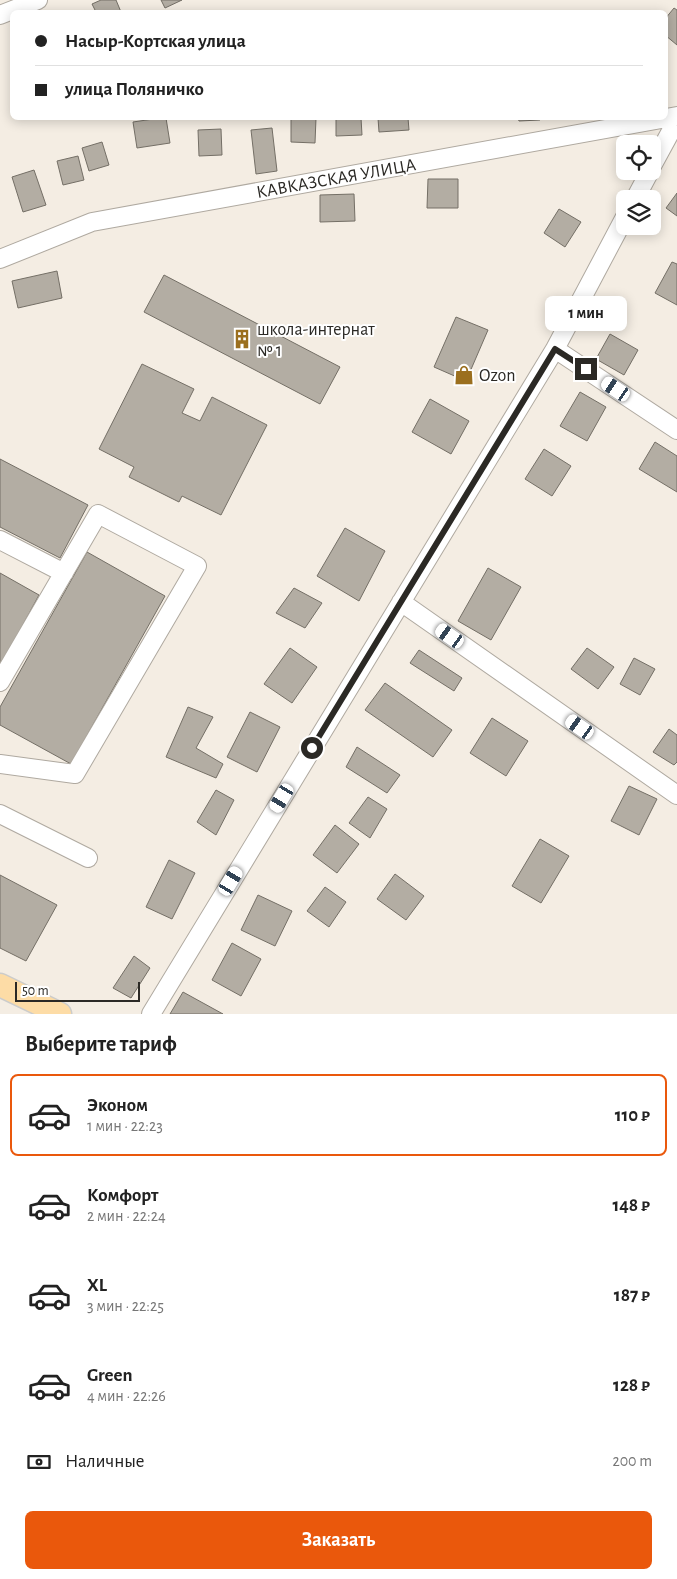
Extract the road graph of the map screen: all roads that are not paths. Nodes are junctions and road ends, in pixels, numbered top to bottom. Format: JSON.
{"nodes":[{"id":1,"x":38,"y":0,"type":"edge"},
{"id":2,"x":13,"y":10,"type":"edge"},
{"id":3,"x":677,"y":118,"type":"edge"},
{"id":4,"x":666,"y":120,"type":"edge"},
{"id":5,"x":661,"y":149,"type":"edge"},
{"id":6,"x":616,"y":234,"type":"edge"},
{"id":7,"x":0,"y":259,"type":"edge"},
{"id":8,"x":555,"y":349,"type":"junction"},
{"id":9,"x":677,"y":430,"type":"edge"},
{"id":10,"x":0,"y":540,"type":"edge"},
{"id":11,"x":64,"y":573,"type":"junction"},
{"id":12,"x":401,"y":602,"type":"junction"},
{"id":13,"x":0,"y":682,"type":"edge"},
{"id":14,"x":0,"y":764,"type":"edge"},
{"id":15,"x":677,"y":795,"type":"edge"},
{"id":16,"x":0,"y":814,"type":"edge"},
{"id":17,"x":88,"y":858,"type":"dead end"},
{"id":18,"x":0,"y":985,"type":"edge"},
{"id":19,"x":60,"y":1014,"type":"edge"},
{"id":20,"x":151,"y":1014,"type":"edge"}],
"edges":[{"from":1,"to":2,"type":"street"},
{"from":3,"to":5,"type":"street"},
{"from":4,"to":7,"type":"street","name":"КАВКАЗСКАЯ УЛИЦА"},
{"from":6,"to":8,"type":"street"},
{"from":8,"to":9,"type":"street"},
{"from":8,"to":12,"type":"street"},
{"from":10,"to":11,"type":"street"},
{"from":11,"to":13,"type":"street"},
{"from":11,"to":14,"type":"street"},
{"from":12,"to":15,"type":"street"},
{"from":12,"to":20,"type":"street"},
{"from":16,"to":17,"type":"street"},
{"from":18,"to":19,"type":"main road"}]}
